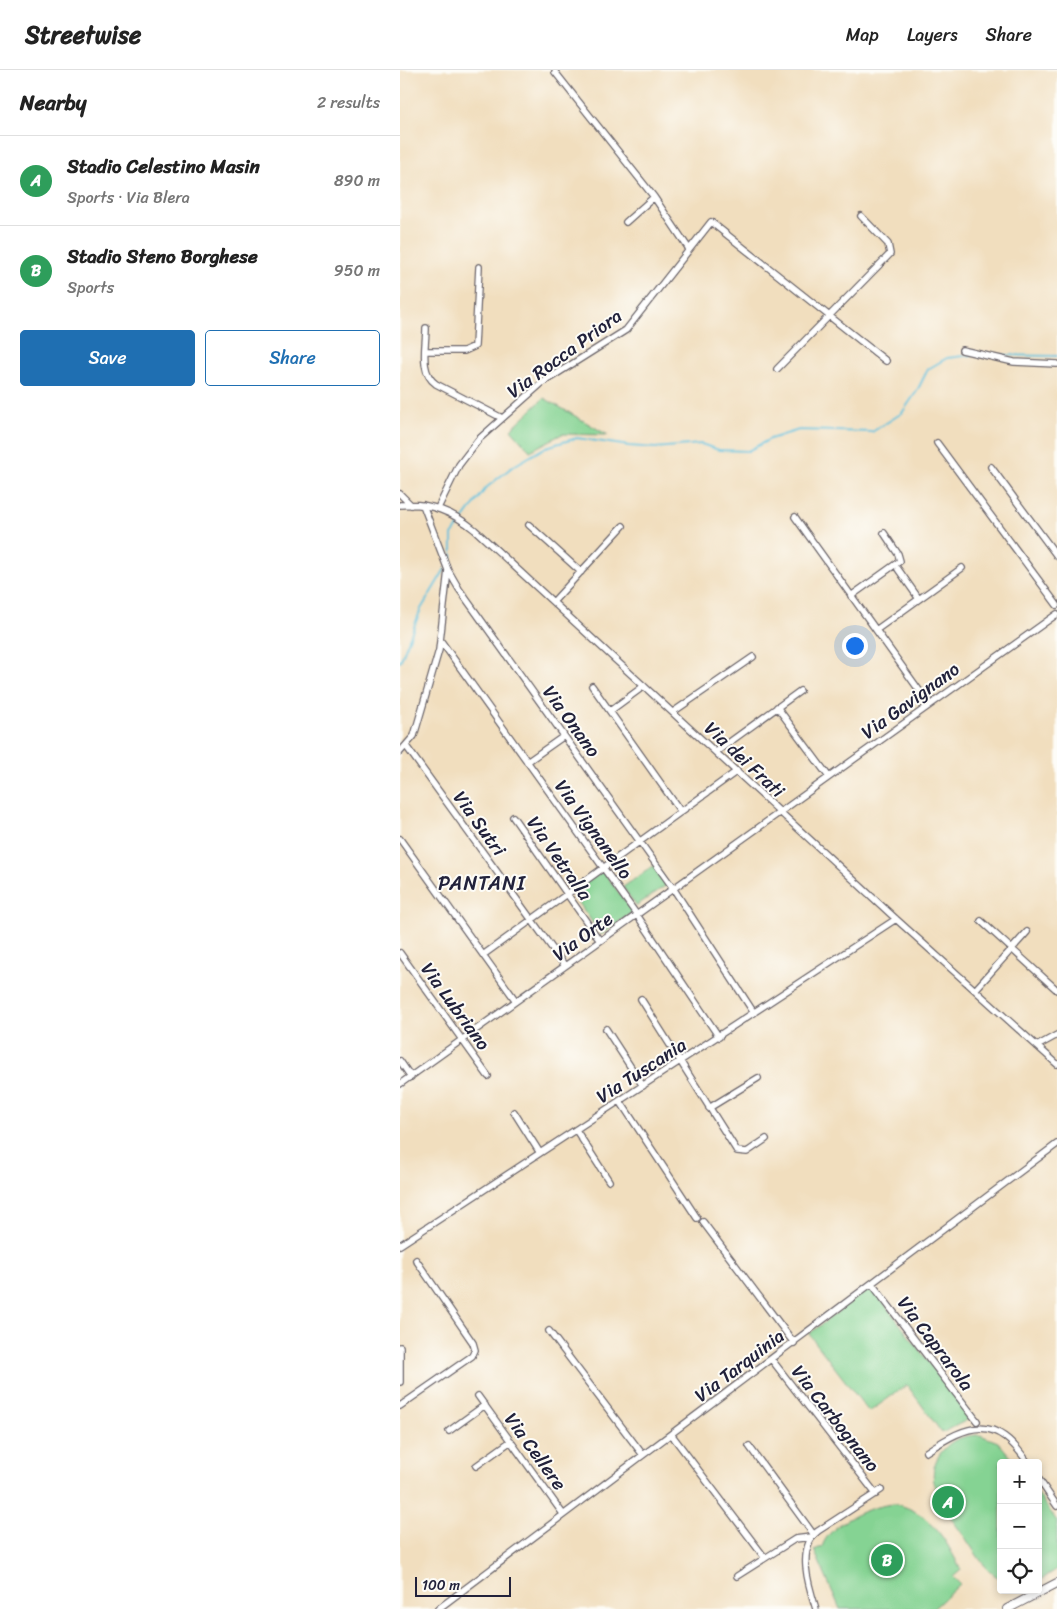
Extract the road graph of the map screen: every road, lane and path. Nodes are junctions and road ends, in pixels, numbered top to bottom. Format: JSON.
{"nodes":[{"id":1,"x":555,"y":72,"type":"dead end"},
{"id":2,"x":654,"y":197,"type":"junction"},
{"id":3,"x":861,"y":216,"type":"dead end"},
{"id":4,"x":626,"y":222,"type":"dead end"},
{"id":5,"x":689,"y":249,"type":"junction"},
{"id":6,"x":479,"y":267,"type":"dead end"},
{"id":7,"x":830,"y":316,"type":"junction"},
{"id":8,"x":426,"y":328,"type":"dead end"},
{"id":9,"x":962,"y":350,"type":"dead end"},
{"id":10,"x":426,"y":351,"type":"junction"},
{"id":11,"x":886,"y":361,"type":"dead end"},
{"id":12,"x":1057,"y":364,"type":"edge"},
{"id":13,"x":777,"y":369,"type":"dead end"},
{"id":14,"x":502,"y":418,"type":"junction"},
{"id":15,"x":937,"y":443,"type":"dead end"},
{"id":16,"x":991,"y":467,"type":"dead end"},
{"id":17,"x":400,"y":494,"type":"edge"},
{"id":18,"x":400,"y":505,"type":"edge"},
{"id":19,"x":412,"y":505,"type":"junction"},
{"id":20,"x":423,"y":505,"type":"junction"},
{"id":21,"x":438,"y":508,"type":"junction"},
{"id":22,"x":795,"y":517,"type":"dead end"},
{"id":23,"x":529,"y":525,"type":"dead end"},
{"id":24,"x":623,"y":526,"type":"dead end"},
{"id":25,"x":884,"y":533,"type":"dead end"},
{"id":26,"x":1057,"y":556,"type":"edge"},
{"id":27,"x":962,"y":568,"type":"dead end"},
{"id":28,"x":898,"y":569,"type":"dead end"},
{"id":29,"x":448,"y":570,"type":"junction"},
{"id":30,"x":581,"y":572,"type":"junction"},
{"id":31,"x":851,"y":596,"type":"junction"},
{"id":32,"x":919,"y":599,"type":"junction"},
{"id":33,"x":553,"y":602,"type":"junction"},
{"id":34,"x":1057,"y":605,"type":"edge"},
{"id":35,"x":1057,"y":614,"type":"edge"},
{"id":36,"x":876,"y":630,"type":"junction"},
{"id":37,"x":441,"y":641,"type":"junction"},
{"id":38,"x":753,"y":657,"type":"dead end"},
{"id":39,"x":592,"y":686,"type":"dead end"},
{"id":40,"x":644,"y":686,"type":"junction"},
{"id":41,"x":800,"y":691,"type":"dead end"},
{"id":42,"x":929,"y":704,"type":"junction"},
{"id":43,"x":777,"y":707,"type":"junction"},
{"id":44,"x":610,"y":711,"type":"junction"},
{"id":45,"x":673,"y":712,"type":"junction"},
{"id":46,"x":564,"y":736,"type":"junction"},
{"id":47,"x":406,"y":746,"type":"junction"},
{"id":48,"x":400,"y":752,"type":"edge"},
{"id":49,"x":716,"y":752,"type":"junction"},
{"id":50,"x":527,"y":762,"type":"junction"},
{"id":51,"x":737,"y":771,"type":"junction"},
{"id":52,"x":829,"y":777,"type":"junction"},
{"id":53,"x":780,"y":811,"type":"junction"},
{"id":54,"x":681,"y":812,"type":"junction"},
{"id":55,"x":513,"y":817,"type":"dead end"},
{"id":56,"x":400,"y":839,"type":"edge"},
{"id":57,"x":640,"y":841,"type":"junction"},
{"id":58,"x":603,"y":868,"type":"junction"},
{"id":59,"x":673,"y":888,"type":"junction"},
{"id":60,"x":567,"y":894,"type":"junction"},
{"id":61,"x":636,"y":914,"type":"junction"},
{"id":62,"x":896,"y":919,"type":"junction"},
{"id":63,"x":532,"y":920,"type":"junction"},
{"id":64,"x":981,"y":921,"type":"dead end"},
{"id":65,"x":1027,"y":932,"type":"dead end"},
{"id":66,"x":600,"y":941,"type":"junction"},
{"id":67,"x":1012,"y":949,"type":"junction"},
{"id":68,"x":400,"y":953,"type":"edge"},
{"id":69,"x":483,"y":955,"type":"junction"},
{"id":70,"x":565,"y":966,"type":"junction"},
{"id":71,"x":975,"y":990,"type":"junction"},
{"id":72,"x":1057,"y":990,"type":"edge"},
{"id":73,"x":641,"y":1000,"type":"dead end"},
{"id":74,"x":516,"y":1001,"type":"junction"},
{"id":75,"x":754,"y":1013,"type":"junction"},
{"id":76,"x":606,"y":1029,"type":"dead end"},
{"id":77,"x":1057,"y":1035,"type":"edge"},
{"id":78,"x":719,"y":1037,"type":"junction"},
{"id":79,"x":462,"y":1040,"type":"junction"},
{"id":80,"x":1037,"y":1046,"type":"junction"},
{"id":81,"x":400,"y":1061,"type":"edge"},
{"id":82,"x":680,"y":1062,"type":"junction"},
{"id":83,"x":1057,"y":1064,"type":"edge"},
{"id":84,"x":410,"y":1076,"type":"junction"},
{"id":85,"x":488,"y":1076,"type":"dead end"},
{"id":86,"x":758,"y":1078,"type":"dead end"},
{"id":87,"x":400,"y":1084,"type":"edge"},
{"id":88,"x":643,"y":1086,"type":"junction"},
{"id":89,"x":620,"y":1102,"type":"junction"},
{"id":90,"x":709,"y":1108,"type":"junction"},
{"id":91,"x":514,"y":1112,"type":"dead end"},
{"id":92,"x":576,"y":1130,"type":"junction"},
{"id":93,"x":766,"y":1139,"type":"dead end"},
{"id":94,"x":1057,"y":1144,"type":"edge"},
{"id":95,"x":540,"y":1153,"type":"junction"},
{"id":96,"x":608,"y":1182,"type":"dead end"},
{"id":97,"x":697,"y":1218,"type":"dead end"},
{"id":98,"x":703,"y":1222,"type":"dead end"},
{"id":99,"x":400,"y":1245,"type":"edge"},
{"id":100,"x":416,"y":1260,"type":"dead end"},
{"id":101,"x":872,"y":1284,"type":"junction"},
{"id":102,"x":549,"y":1331,"type":"dead end"},
{"id":103,"x":794,"y":1344,"type":"junction"},
{"id":104,"x":400,"y":1348,"type":"edge"},
{"id":105,"x":772,"y":1360,"type":"junction"},
{"id":106,"x":400,"y":1382,"type":"edge"},
{"id":107,"x":478,"y":1396,"type":"dead end"},
{"id":108,"x":485,"y":1405,"type":"junction"},
{"id":109,"x":400,"y":1406,"type":"edge"},
{"id":110,"x":977,"y":1421,"type":"dead end"},
{"id":111,"x":449,"y":1431,"type":"dead end"},
{"id":112,"x":671,"y":1434,"type":"junction"},
{"id":113,"x":511,"y":1441,"type":"junction"},
{"id":114,"x":749,"y":1446,"type":"dead end"},
{"id":115,"x":926,"y":1452,"type":"dead end"},
{"id":116,"x":642,"y":1455,"type":"junction"},
{"id":117,"x":1025,"y":1459,"type":"edge"},
{"id":118,"x":476,"y":1466,"type":"dead end"},
{"id":119,"x":1042,"y":1484,"type":"edge"},
{"id":120,"x":1057,"y":1506,"type":"edge"},
{"id":121,"x":563,"y":1514,"type":"junction"},
{"id":122,"x":813,"y":1536,"type":"junction"},
{"id":123,"x":765,"y":1558,"type":"junction"},
{"id":124,"x":737,"y":1576,"type":"dead end"},
{"id":125,"x":1057,"y":1583,"type":"edge"},
{"id":126,"x":438,"y":1609,"type":"edge"},
{"id":127,"x":816,"y":1609,"type":"edge"},
{"id":128,"x":1008,"y":1609,"type":"edge"}],
"edges":[{"from":1,"to":2,"type":"street"},
{"from":2,"to":4,"type":"street"},
{"from":2,"to":5,"type":"street"},
{"from":3,"to":7,"type":"street"},
{"from":5,"to":7,"type":"street","name":"Via Rocca Priora"},
{"from":5,"to":14,"type":"street","name":"Via Rocca Priora"},
{"from":6,"to":10,"type":"street"},
{"from":7,"to":11,"type":"street"},
{"from":7,"to":13,"type":"street"},
{"from":8,"to":10,"type":"street"},
{"from":9,"to":12,"type":"street"},
{"from":10,"to":14,"type":"street"},
{"from":14,"to":21,"type":"street","name":"Via Rocca Priora"},
{"from":15,"to":34,"type":"street"},
{"from":16,"to":26,"type":"street"},
{"from":17,"to":19,"type":"street"},
{"from":18,"to":19,"type":"street","name":"Via dei Frati"},
{"from":19,"to":20,"type":"street","name":"Via dei Frati"},
{"from":20,"to":21,"type":"street","name":"Via dei Frati"},
{"from":20,"to":29,"type":"street","name":"Via Onano"},
{"from":21,"to":33,"type":"street","name":"Via dei Frati"},
{"from":22,"to":31,"type":"street"},
{"from":23,"to":30,"type":"street"},
{"from":24,"to":30,"type":"street"},
{"from":25,"to":31,"type":"street"},
{"from":27,"to":32,"type":"street"},
{"from":28,"to":32,"type":"street"},
{"from":29,"to":37,"type":"street"},
{"from":29,"to":46,"type":"street","name":"Via Onano"},
{"from":30,"to":33,"type":"street"},
{"from":31,"to":36,"type":"street"},
{"from":32,"to":36,"type":"street"},
{"from":33,"to":40,"type":"street","name":"Via dei Frati"},
{"from":35,"to":42,"type":"street","name":"Via Gavignano"},
{"from":36,"to":42,"type":"street"},
{"from":37,"to":47,"type":"street"},
{"from":37,"to":50,"type":"street","name":"Via Vignanello"},
{"from":38,"to":45,"type":"street"},
{"from":39,"to":44,"type":"street"},
{"from":40,"to":44,"type":"street"},
{"from":40,"to":45,"type":"street","name":"Via dei Frati"},
{"from":41,"to":43,"type":"street"},
{"from":42,"to":52,"type":"street","name":"Via Gavignano"},
{"from":43,"to":49,"type":"street"},
{"from":43,"to":52,"type":"street"},
{"from":44,"to":54,"type":"street"},
{"from":45,"to":49,"type":"street","name":"Via dei Frati"},
{"from":46,"to":50,"type":"street"},
{"from":46,"to":57,"type":"street","name":"Via Onano"},
{"from":47,"to":48,"type":"street"},
{"from":47,"to":63,"type":"street","name":"Via Sutri"},
{"from":49,"to":51,"type":"street","name":"Via dei Frati"},
{"from":50,"to":58,"type":"street","name":"Via Vignanello"},
{"from":51,"to":53,"type":"street","name":"Via dei Frati"},
{"from":51,"to":54,"type":"street"},
{"from":52,"to":53,"type":"street","name":"Via Gavignano"},
{"from":53,"to":59,"type":"street","name":"Via Orte"},
{"from":53,"to":62,"type":"street","name":"Via dei Frati"},
{"from":54,"to":57,"type":"street"},
{"from":55,"to":60,"type":"street","name":"Via Vetralla"},
{"from":56,"to":69,"type":"street"},
{"from":57,"to":58,"type":"street"},
{"from":57,"to":59,"type":"street","name":"Via Onano"},
{"from":58,"to":60,"type":"street"},
{"from":58,"to":61,"type":"street","name":"Via Vignanello"},
{"from":59,"to":61,"type":"street","name":"Via Orte"},
{"from":59,"to":75,"type":"street","name":"Via Onano"},
{"from":60,"to":63,"type":"street"},
{"from":60,"to":66,"type":"street","name":"Via Vetralla"},
{"from":61,"to":66,"type":"street","name":"Via Orte"},
{"from":61,"to":78,"type":"street","name":"Via Vignanello"},
{"from":62,"to":71,"type":"street","name":"Via dei Frati"},
{"from":62,"to":75,"type":"street","name":"Via Tuscania"},
{"from":63,"to":69,"type":"street"},
{"from":63,"to":70,"type":"street","name":"Via Sutri"},
{"from":64,"to":67,"type":"street"},
{"from":65,"to":67,"type":"street"},
{"from":66,"to":70,"type":"street","name":"Via Orte"},
{"from":67,"to":71,"type":"street"},
{"from":67,"to":72,"type":"street"},
{"from":68,"to":79,"type":"street","name":"Via Lubriano"},
{"from":69,"to":74,"type":"street"},
{"from":70,"to":74,"type":"street","name":"Via Orte"},
{"from":71,"to":80,"type":"street","name":"Via dei Frati"},
{"from":73,"to":82,"type":"street"},
{"from":74,"to":79,"type":"street","name":"Via Orte"},
{"from":75,"to":78,"type":"street","name":"Via Tuscania"},
{"from":76,"to":88,"type":"street"},
{"from":77,"to":80,"type":"street"},
{"from":78,"to":82,"type":"street","name":"Via Tuscania"},
{"from":79,"to":84,"type":"street","name":"Via Orte"},
{"from":79,"to":85,"type":"street","name":"Via Lubriano"},
{"from":80,"to":83,"type":"street","name":"Via dei Frati"},
{"from":81,"to":84,"type":"street"},
{"from":82,"to":88,"type":"street","name":"Via Tuscania"},
{"from":82,"to":90,"type":"street"},
{"from":84,"to":87,"type":"street","name":"Via Orte"},
{"from":86,"to":90,"type":"street"},
{"from":88,"to":89,"type":"street","name":"Via Tuscania"},
{"from":89,"to":92,"type":"street","name":"Via Tuscania"},
{"from":89,"to":97,"type":"street"},
{"from":90,"to":93,"type":"street"},
{"from":91,"to":95,"type":"street"},
{"from":92,"to":95,"type":"street","name":"Via Tuscania"},
{"from":92,"to":96,"type":"street"},
{"from":94,"to":101,"type":"street","name":"Via Tarquinia"},
{"from":95,"to":99,"type":"street","name":"Via Tuscania"},
{"from":98,"to":103,"type":"street"},
{"from":100,"to":109,"type":"street"},
{"from":101,"to":103,"type":"street","name":"Via Tarquinia"},
{"from":101,"to":110,"type":"street","name":"Via Caprarola"},
{"from":102,"to":116,"type":"street"},
{"from":103,"to":105,"type":"street","name":"Via Tarquinia"},
{"from":104,"to":106,"type":"street"},
{"from":105,"to":112,"type":"street","name":"Via Tarquinia"},
{"from":105,"to":122,"type":"street","name":"Via Carbognano"},
{"from":107,"to":108,"type":"street","name":"Via Cellere"},
{"from":108,"to":111,"type":"street","name":"Via Cellere"},
{"from":108,"to":113,"type":"street","name":"Via Cellere"},
{"from":112,"to":116,"type":"street","name":"Via Tarquinia"},
{"from":112,"to":123,"type":"street"},
{"from":113,"to":118,"type":"street"},
{"from":113,"to":121,"type":"street","name":"Via Cellere"},
{"from":114,"to":122,"type":"street"},
{"from":115,"to":117,"type":"street"},
{"from":116,"to":121,"type":"street","name":"Via Tarquinia"},
{"from":119,"to":120,"type":"street"},
{"from":121,"to":126,"type":"street","name":"Via Tarquinia"},
{"from":122,"to":123,"type":"street"},
{"from":122,"to":127,"type":"street"},
{"from":123,"to":124,"type":"street"},
{"from":125,"to":128,"type":"main road"}]}
